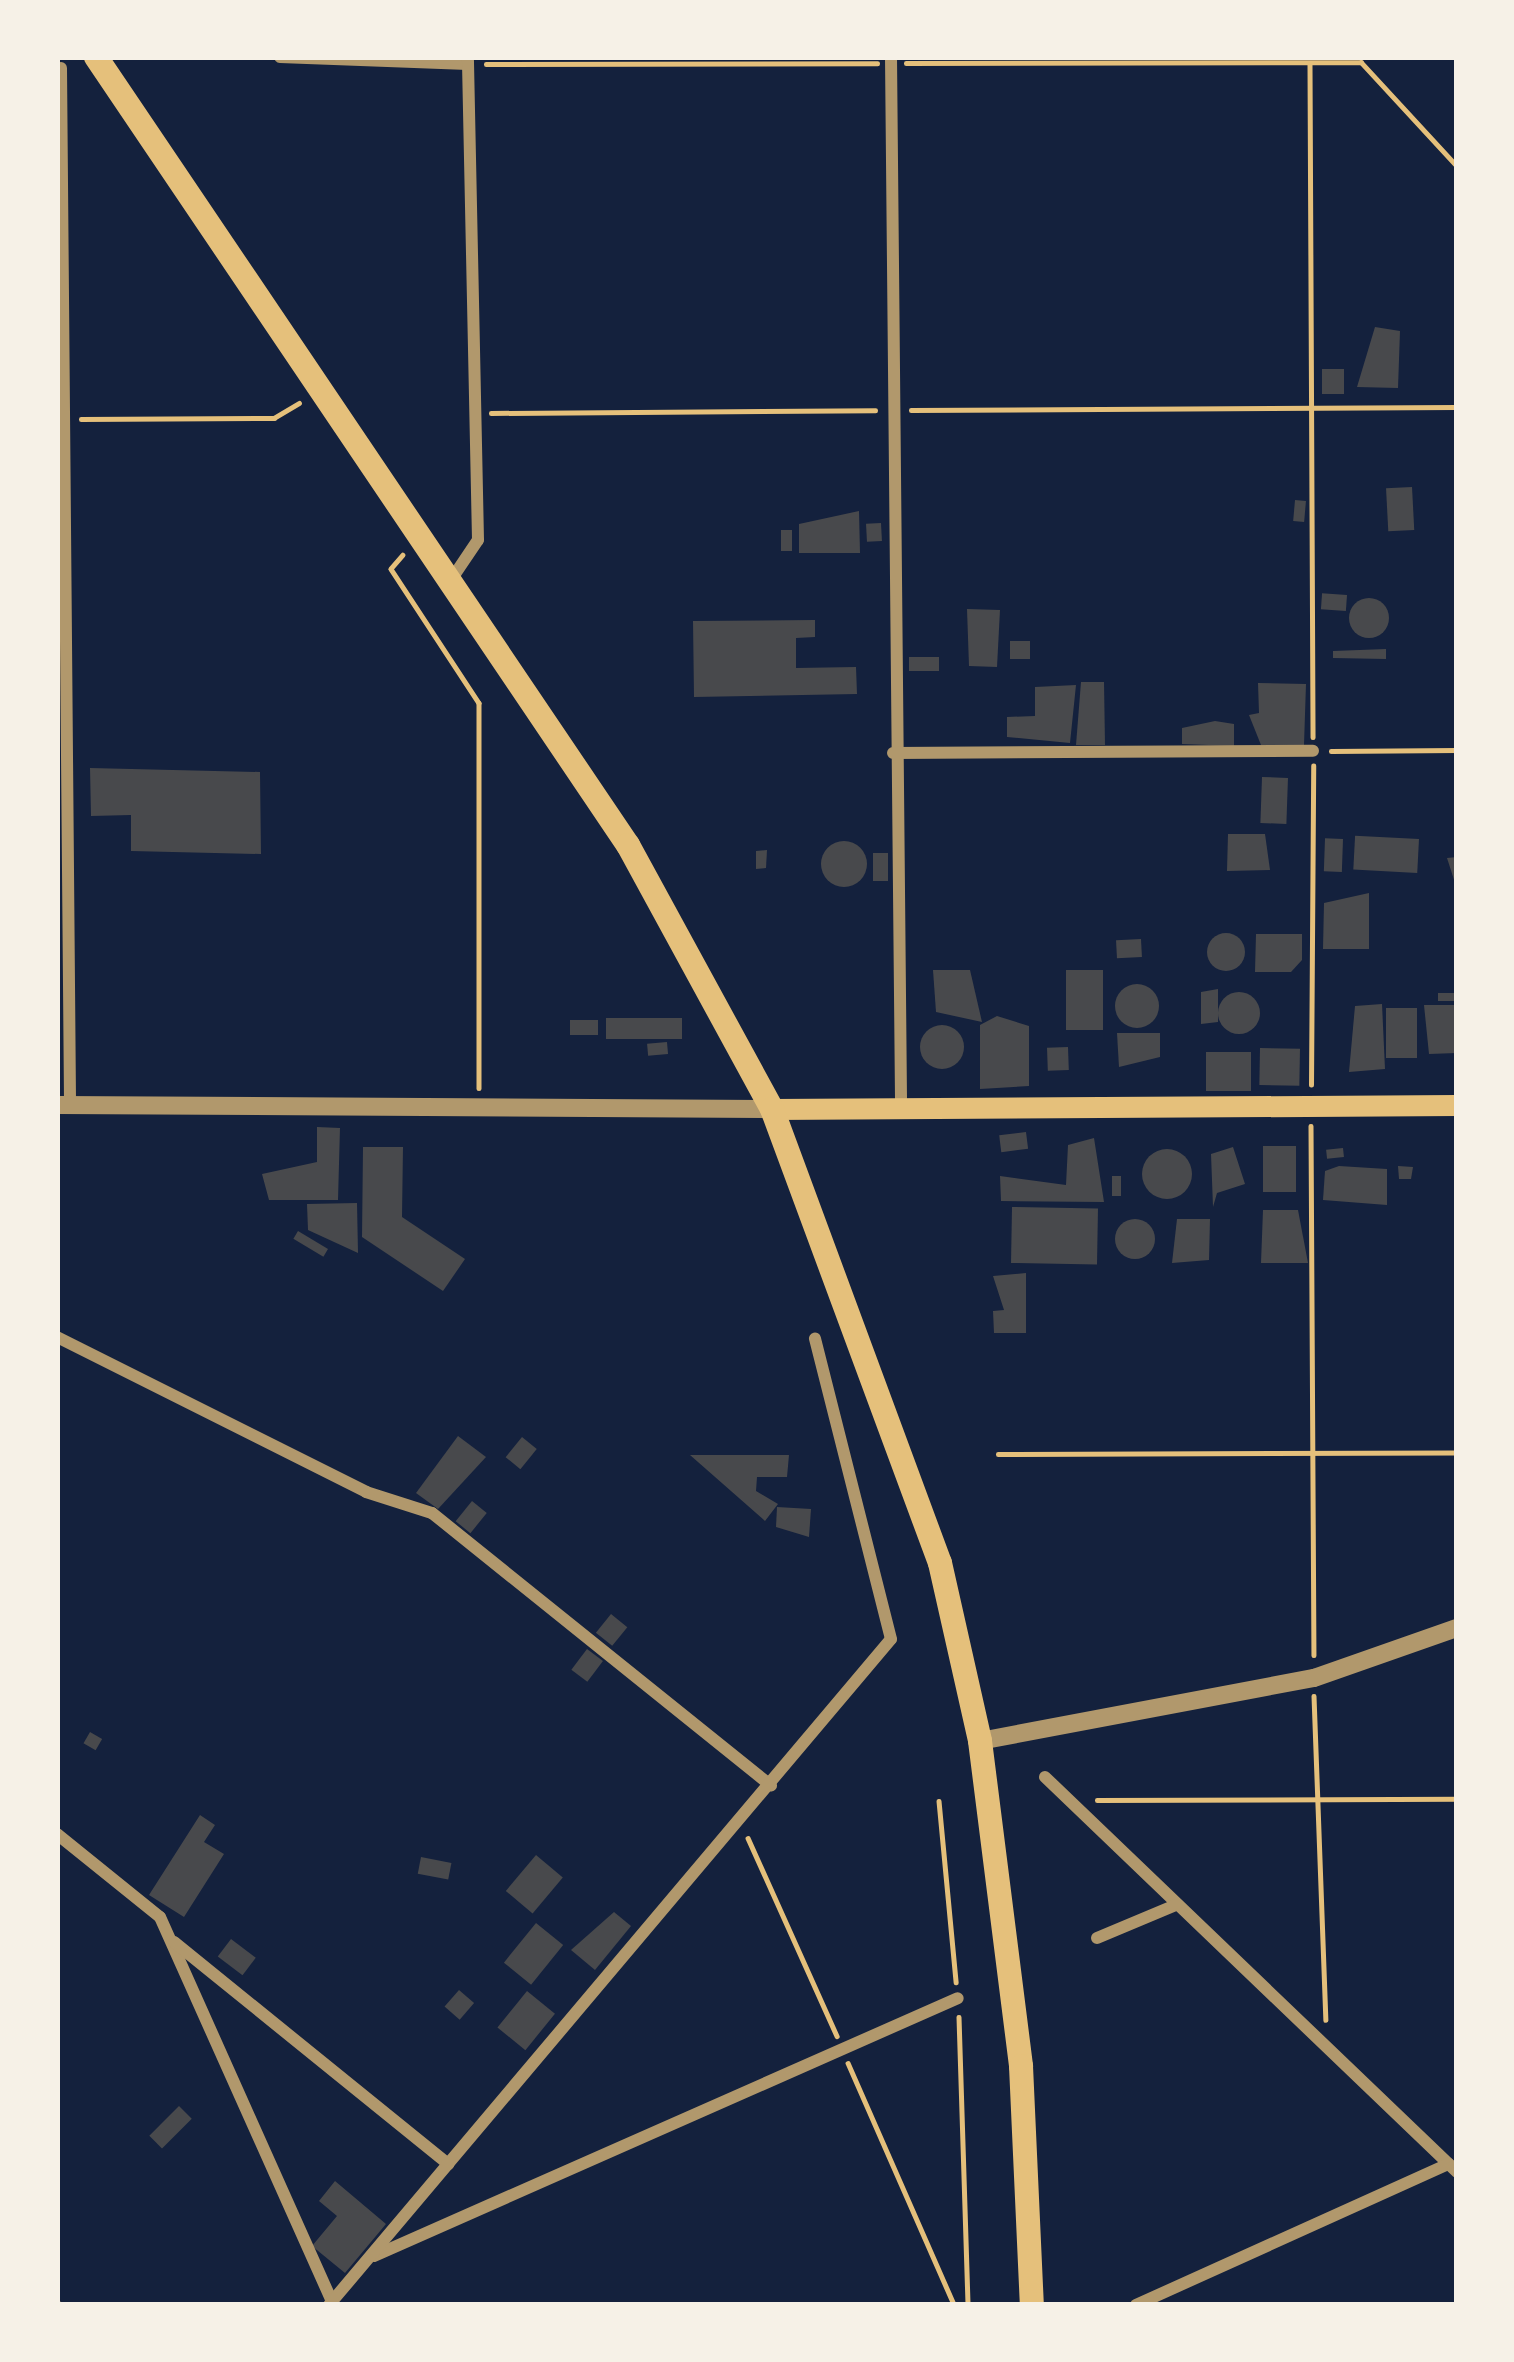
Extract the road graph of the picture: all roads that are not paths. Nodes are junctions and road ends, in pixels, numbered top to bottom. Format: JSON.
{"nodes":[{"id":1,"x":77,"y":57,"type":"edge"},
{"id":2,"x":96,"y":57,"type":"edge"},
{"id":3,"x":280,"y":57,"type":"edge"},
{"id":4,"x":468,"y":60,"type":"edge"},
{"id":5,"x":891,"y":60,"type":"edge"},
{"id":6,"x":59,"y":68,"type":"edge"},
{"id":7,"x":447,"y":586,"type":"junction"},
{"id":8,"x":1312,"y":751,"type":"road end"},
{"id":9,"x":893,"y":753,"type":"junction"},
{"id":10,"x":63,"y":1105,"type":"edge"},
{"id":11,"x":1457,"y":1106,"type":"edge"},
{"id":12,"x":772,"y":1108,"type":"junction"},
{"id":13,"x":901,"y":1108,"type":"junction"},
{"id":14,"x":57,"y":1337,"type":"edge"},
{"id":15,"x":815,"y":1338,"type":"dead end"},
{"id":16,"x":1457,"y":1628,"type":"edge"},
{"id":17,"x":980,"y":1742,"type":"junction"},
{"id":18,"x":1045,"y":1777,"type":"dead end"},
{"id":19,"x":771,"y":1786,"type":"junction"},
{"id":20,"x":57,"y":1834,"type":"edge"},
{"id":21,"x":1176,"y":1904,"type":"junction"},
{"id":22,"x":169,"y":1938,"type":"junction"},
{"id":23,"x":1097,"y":1938,"type":"dead end"},
{"id":24,"x":958,"y":1998,"type":"road end"},
{"id":25,"x":448,"y":2164,"type":"junction"},
{"id":26,"x":1453,"y":2168,"type":"edge"},
{"id":27,"x":368,"y":2259,"type":"junction"},
{"id":28,"x":331,"y":2303,"type":"edge"},
{"id":29,"x":1032,"y":2305,"type":"edge"},
{"id":30,"x":1136,"y":2305,"type":"edge"}],
"edges":[{"from":1,"to":6,"type":"street"},
{"from":2,"to":7,"type":"highway"},
{"from":3,"to":4,"type":"street"},
{"from":4,"to":7,"type":"street"},
{"from":5,"to":9,"type":"street"},
{"from":6,"to":10,"type":"street"},
{"from":7,"to":12,"type":"highway"},
{"from":8,"to":9,"type":"street"},
{"from":9,"to":13,"type":"street"},
{"from":10,"to":12,"type":"street"},
{"from":11,"to":13,"type":"main road"},
{"from":12,"to":13,"type":"main road"},
{"from":12,"to":17,"type":"highway"},
{"from":14,"to":19,"type":"street"},
{"from":15,"to":19,"type":"street"},
{"from":16,"to":17,"type":"street"},
{"from":17,"to":29,"type":"highway"},
{"from":18,"to":21,"type":"street"},
{"from":19,"to":25,"type":"street"},
{"from":20,"to":22,"type":"street"},
{"from":21,"to":23,"type":"street"},
{"from":21,"to":26,"type":"street"},
{"from":22,"to":25,"type":"street"},
{"from":22,"to":28,"type":"street"},
{"from":24,"to":27,"type":"street"},
{"from":25,"to":27,"type":"street"},
{"from":26,"to":30,"type":"street"},
{"from":27,"to":28,"type":"street"}]}
